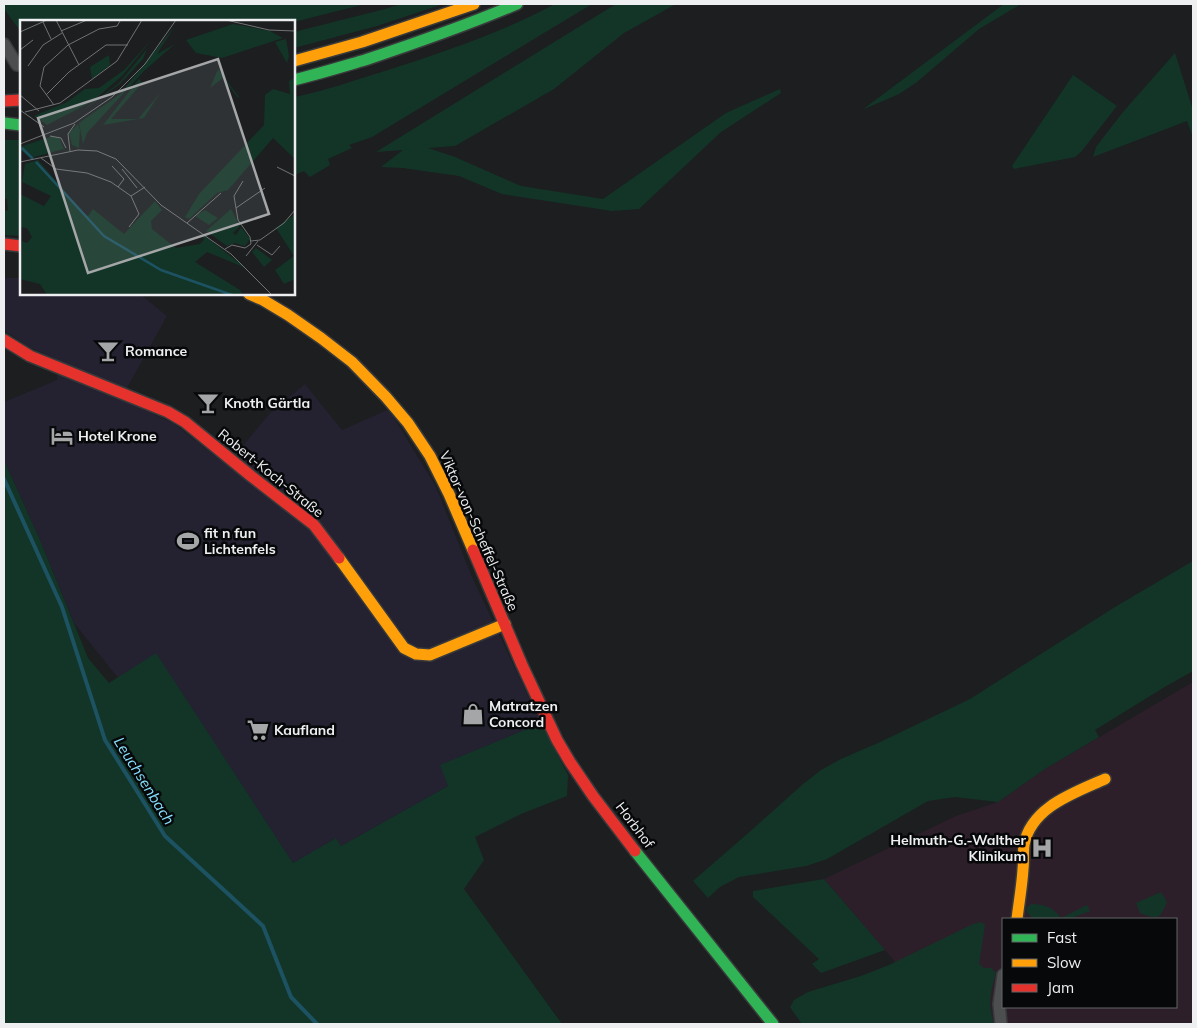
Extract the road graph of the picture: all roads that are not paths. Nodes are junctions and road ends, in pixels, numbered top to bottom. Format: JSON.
{"nodes":[{"id":1,"x":474,"y":4,"type":"edge"},
{"id":2,"x":517,"y":4,"type":"edge"},
{"id":3,"x":4,"y":44,"type":"edge"},
{"id":4,"x":295,"y":61,"type":"edge"},
{"id":5,"x":17,"y":65,"type":"dead end"},
{"id":6,"x":295,"y":80,"type":"edge"},
{"id":7,"x":20,"y":100,"type":"edge"},
{"id":8,"x":4,"y":101,"type":"edge"},
{"id":9,"x":20,"y":118,"type":"edge"},
{"id":10,"x":4,"y":121,"type":"edge"},
{"id":11,"x":20,"y":125,"type":"edge"},
{"id":12,"x":4,"y":244,"type":"edge"},
{"id":13,"x":20,"y":246,"type":"edge"},
{"id":14,"x":251,"y":295,"type":"edge"},
{"id":15,"x":4,"y":340,"type":"edge"},
{"id":16,"x":505,"y":624,"type":"junction"},
{"id":17,"x":1105,"y":778,"type":"dead end"},
{"id":18,"x":1017,"y":918,"type":"edge"},
{"id":19,"x":1002,"y":982,"type":"edge"},
{"id":20,"x":773,"y":1024,"type":"edge"},
{"id":21,"x":1001,"y":1024,"type":"edge"}],
"edges":[{"from":1,"to":4,"type":"main road"},
{"from":2,"to":6,"type":"main road"},
{"from":3,"to":5,"type":"street"},
{"from":7,"to":8,"type":"main road"},
{"from":9,"to":10,"type":"main road"},
{"from":10,"to":11,"type":"main road"},
{"from":12,"to":13,"type":"main road"},
{"from":14,"to":16,"type":"main road","name":"Viktor-von-Scheffel-Straße"},
{"from":15,"to":16,"type":"main road","name":"Robert-Koch-Straße"},
{"from":16,"to":20,"type":"main road","name":"Horbhof"},
{"from":17,"to":18,"type":"main road"},
{"from":19,"to":21,"type":"street"}]}
